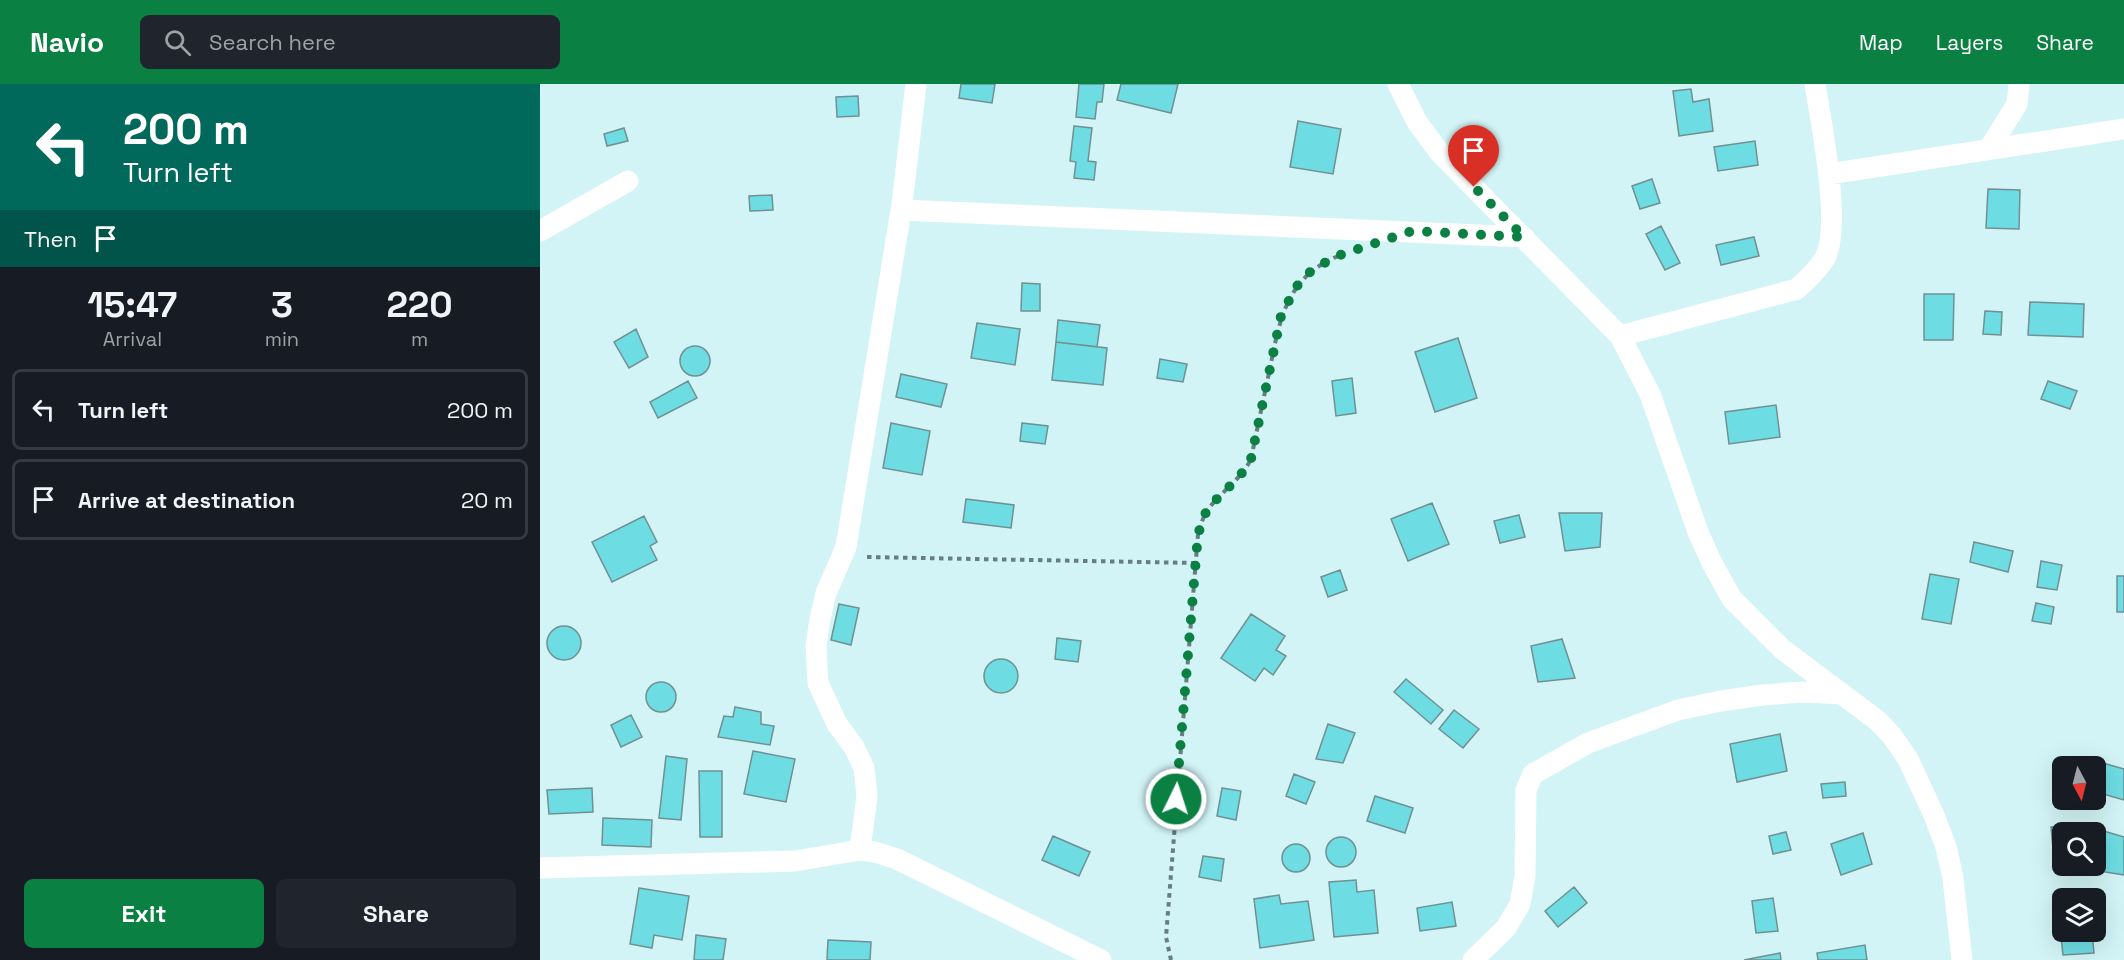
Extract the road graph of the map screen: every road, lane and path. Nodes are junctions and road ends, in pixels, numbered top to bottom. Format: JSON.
{"nodes":[{"id":1,"x":916,"y":84,"type":"edge"},
{"id":2,"x":1398,"y":84,"type":"edge"},
{"id":3,"x":1815,"y":84,"type":"edge"},
{"id":4,"x":2019,"y":84,"type":"edge"},
{"id":5,"x":2124,"y":129,"type":"edge"},
{"id":6,"x":1989,"y":149,"type":"junction"},
{"id":7,"x":1828,"y":174,"type":"junction"},
{"id":8,"x":628,"y":181,"type":"dead end"},
{"id":9,"x":900,"y":210,"type":"junction"},
{"id":10,"x":540,"y":231,"type":"edge"},
{"id":11,"x":1524,"y":237,"type":"junction"},
{"id":12,"x":1350,"y":252,"type":"dead end"},
{"id":13,"x":1620,"y":336,"type":"junction"},
{"id":14,"x":842,"y":557,"type":"junction"},
{"id":15,"x":1196,"y":563,"type":"junction"},
{"id":16,"x":1843,"y":694,"type":"junction"},
{"id":17,"x":860,"y":850,"type":"junction"},
{"id":18,"x":540,"y":868,"type":"edge"},
{"id":19,"x":1101,"y":960,"type":"edge"},
{"id":20,"x":1171,"y":960,"type":"edge"},
{"id":21,"x":1473,"y":960,"type":"edge"},
{"id":22,"x":1962,"y":960,"type":"edge"}],
"edges":[{"from":1,"to":9,"type":"street"},
{"from":2,"to":11,"type":"street"},
{"from":3,"to":7,"type":"street"},
{"from":4,"to":6,"type":"street"},
{"from":5,"to":6,"type":"street"},
{"from":6,"to":7,"type":"street"},
{"from":7,"to":13,"type":"street"},
{"from":8,"to":10,"type":"street"},
{"from":9,"to":11,"type":"street"},
{"from":9,"to":14,"type":"street"},
{"from":11,"to":13,"type":"street"},
{"from":12,"to":15,"type":"path"},
{"from":13,"to":16,"type":"street"},
{"from":14,"to":15,"type":"path"},
{"from":14,"to":17,"type":"street"},
{"from":15,"to":20,"type":"path"},
{"from":16,"to":21,"type":"street"},
{"from":16,"to":22,"type":"street"},
{"from":17,"to":18,"type":"street"},
{"from":17,"to":19,"type":"street"}]}
